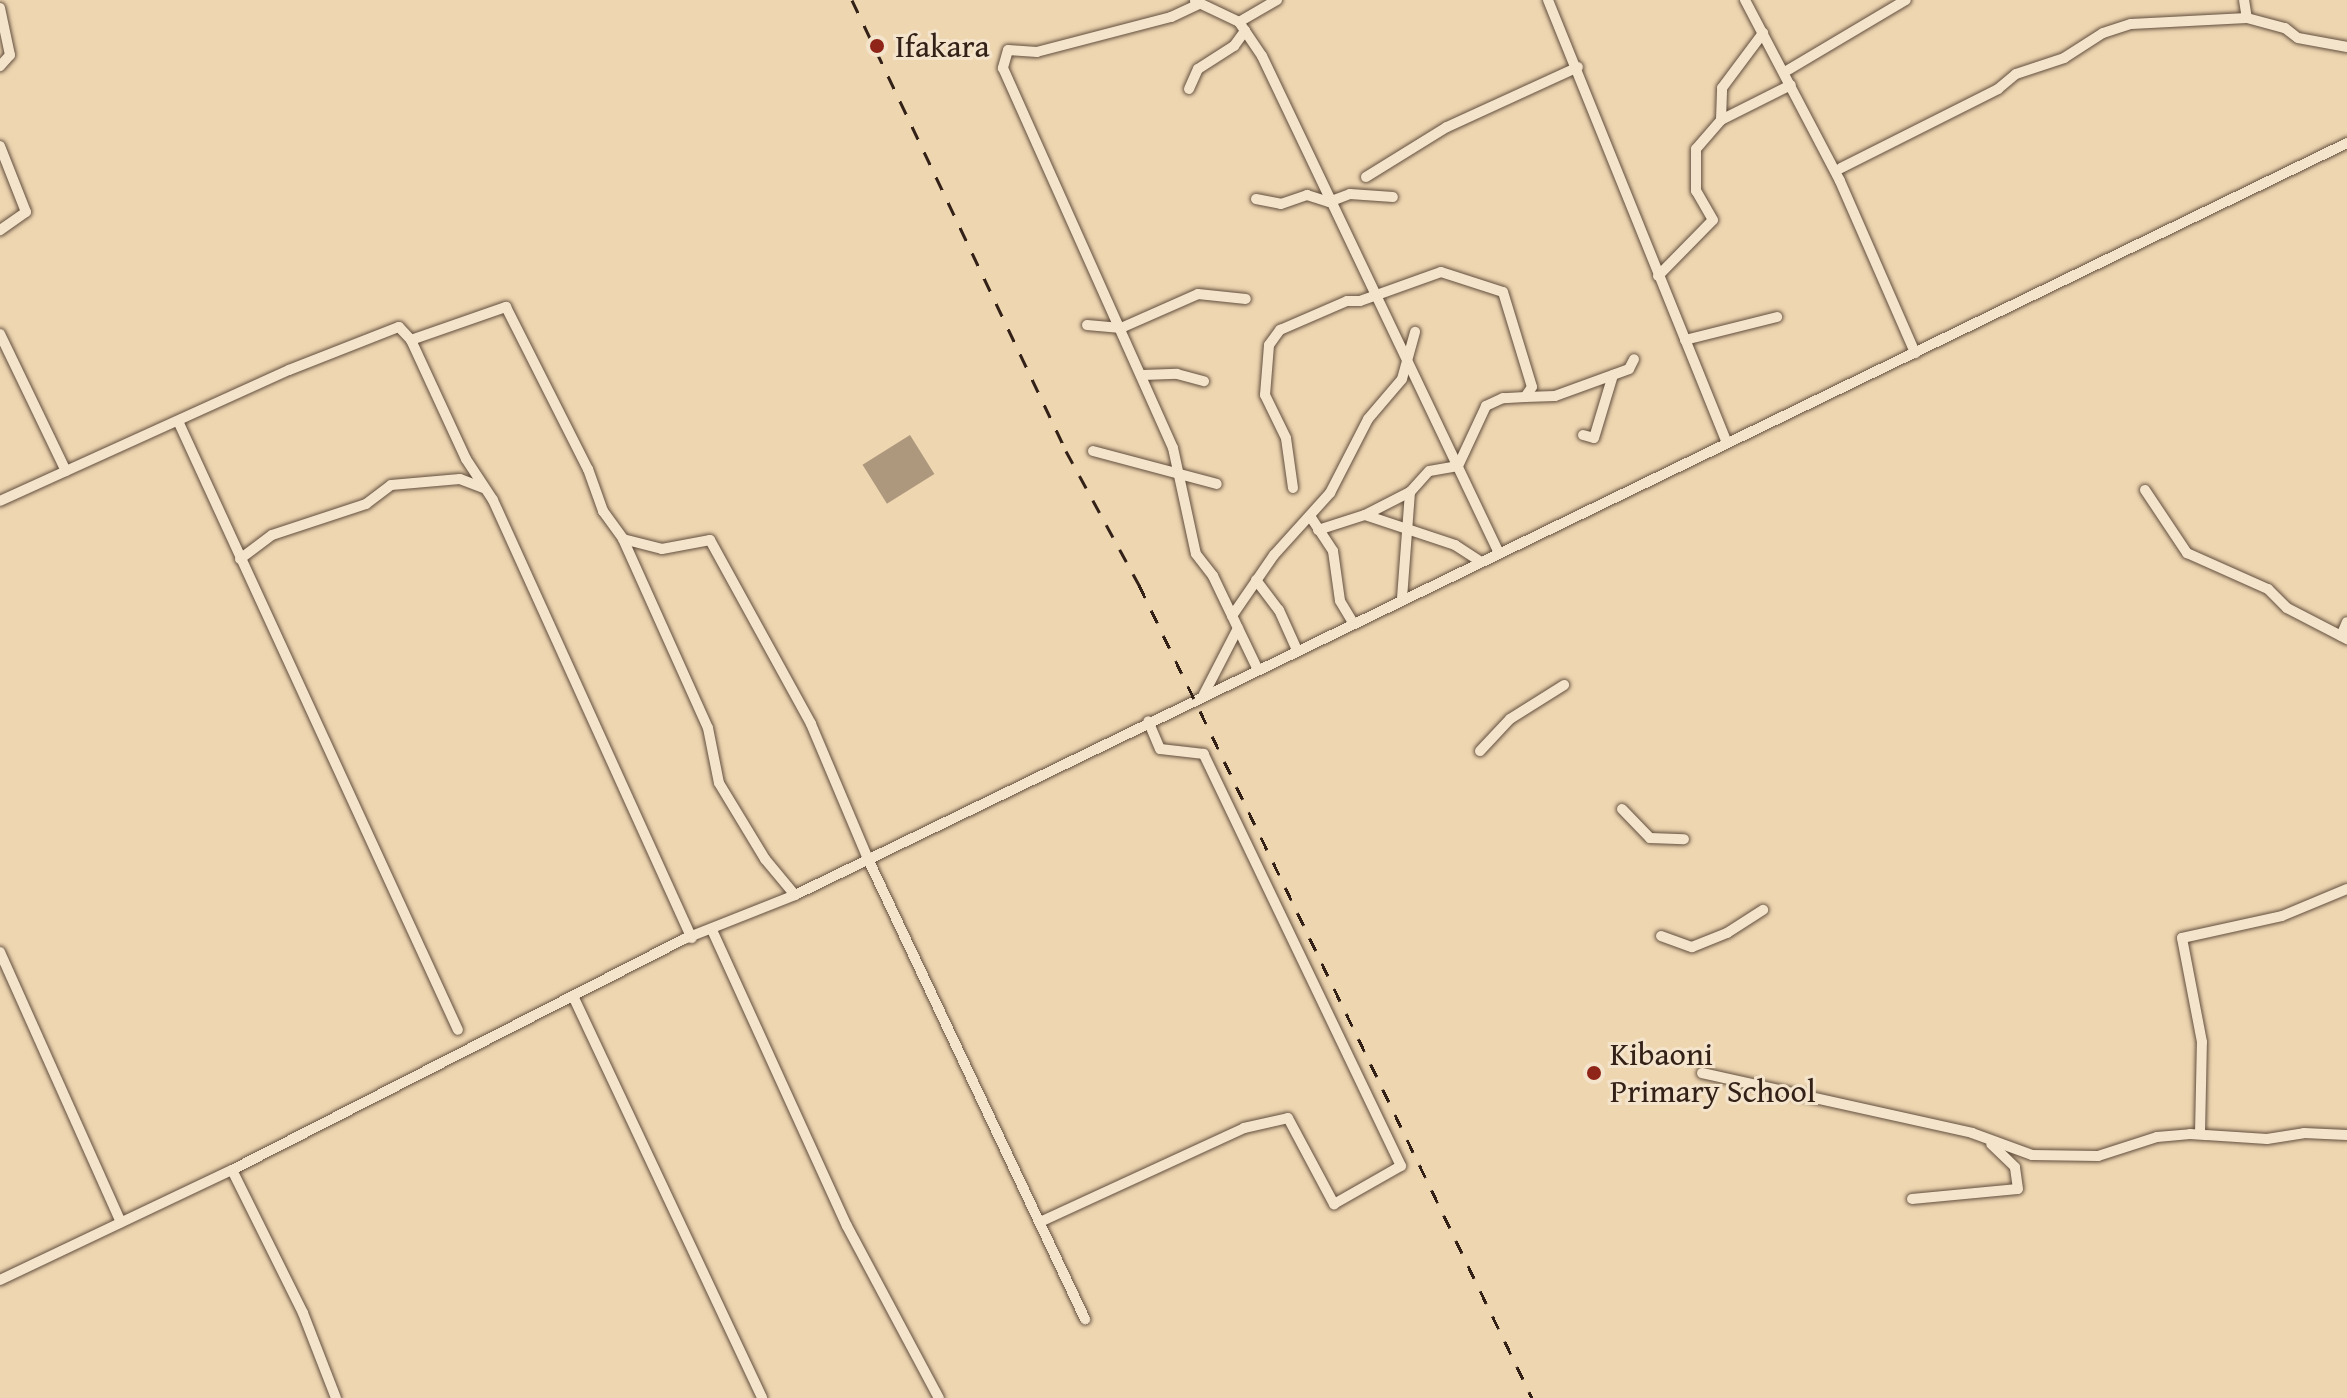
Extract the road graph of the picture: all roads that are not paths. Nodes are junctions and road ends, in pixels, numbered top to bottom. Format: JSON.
{"nodes":[{"id":1,"x":1277,"y":0,"type":"edge"},
{"id":2,"x":1548,"y":0,"type":"edge"},
{"id":3,"x":1745,"y":0,"type":"edge"},
{"id":4,"x":1906,"y":0,"type":"edge"},
{"id":5,"x":2244,"y":0,"type":"edge"},
{"id":6,"x":1196,"y":1,"type":"edge"},
{"id":7,"x":0,"y":8,"type":"edge"},
{"id":8,"x":2247,"y":18,"type":"junction"},
{"id":9,"x":1242,"y":26,"type":"junction"},
{"id":10,"x":1763,"y":33,"type":"junction"},
{"id":11,"x":2347,"y":47,"type":"edge"},
{"id":12,"x":0,"y":66,"type":"edge"},
{"id":13,"x":1578,"y":67,"type":"junction"},
{"id":14,"x":1788,"y":70,"type":"dead end"},
{"id":15,"x":1791,"y":85,"type":"junction"},
{"id":16,"x":1189,"y":89,"type":"dead end"},
{"id":17,"x":1721,"y":120,"type":"junction"},
{"id":18,"x":2347,"y":143,"type":"edge"},
{"id":19,"x":0,"y":146,"type":"edge"},
{"id":20,"x":1841,"y":168,"type":"dead end"},
{"id":21,"x":1366,"y":177,"type":"dead end"},
{"id":22,"x":1393,"y":197,"type":"dead end"},
{"id":23,"x":1256,"y":199,"type":"dead end"},
{"id":24,"x":1329,"y":202,"type":"junction"},
{"id":25,"x":0,"y":230,"type":"edge"},
{"id":26,"x":1658,"y":276,"type":"junction"},
{"id":27,"x":1376,"y":297,"type":"junction"},
{"id":28,"x":1246,"y":299,"type":"dead end"},
{"id":29,"x":1777,"y":317,"type":"dead end"},
{"id":30,"x":1087,"y":325,"type":"dead end"},
{"id":31,"x":1121,"y":328,"type":"junction"},
{"id":32,"x":1415,"y":332,"type":"dead end"},
{"id":33,"x":0,"y":334,"type":"edge"},
{"id":34,"x":411,"y":340,"type":"junction"},
{"id":35,"x":1685,"y":340,"type":"junction"},
{"id":36,"x":1915,"y":353,"type":"junction"},
{"id":37,"x":1634,"y":359,"type":"dead end"},
{"id":38,"x":1410,"y":365,"type":"junction"},
{"id":39,"x":1143,"y":375,"type":"junction"},
{"id":40,"x":1613,"y":375,"type":"junction"},
{"id":41,"x":1204,"y":381,"type":"dead end"},
{"id":42,"x":1525,"y":397,"type":"junction"},
{"id":43,"x":178,"y":421,"type":"junction"},
{"id":44,"x":1583,"y":435,"type":"dead end"},
{"id":45,"x":1727,"y":443,"type":"junction"},
{"id":46,"x":1093,"y":451,"type":"dead end"},
{"id":47,"x":1458,"y":466,"type":"junction"},
{"id":48,"x":66,"y":471,"type":"junction"},
{"id":49,"x":1178,"y":471,"type":"junction"},
{"id":50,"x":1217,"y":484,"type":"dead end"},
{"id":51,"x":484,"y":488,"type":"junction"},
{"id":52,"x":1293,"y":488,"type":"dead end"},
{"id":53,"x":2145,"y":490,"type":"dead end"},
{"id":54,"x":1410,"y":492,"type":"junction"},
{"id":55,"x":0,"y":501,"type":"edge"},
{"id":56,"x":1365,"y":515,"type":"junction"},
{"id":57,"x":1310,"y":516,"type":"junction"},
{"id":58,"x":1403,"y":529,"type":"junction"},
{"id":59,"x":1318,"y":530,"type":"junction"},
{"id":60,"x":623,"y":539,"type":"junction"},
{"id":61,"x":1499,"y":553,"type":"junction"},
{"id":62,"x":240,"y":559,"type":"junction"},
{"id":63,"x":1481,"y":562,"type":"junction"},
{"id":64,"x":1256,"y":580,"type":"junction"},
{"id":65,"x":1402,"y":599,"type":"junction"},
{"id":66,"x":1232,"y":616,"type":"junction"},
{"id":67,"x":2347,"y":622,"type":"edge"},
{"id":68,"x":1353,"y":623,"type":"junction"},
{"id":69,"x":1238,"y":628,"type":"junction"},
{"id":70,"x":2344,"y":638,"type":"edge"},
{"id":71,"x":1297,"y":650,"type":"junction"},
{"id":72,"x":1257,"y":668,"type":"junction"},
{"id":73,"x":1564,"y":685,"type":"dead end"},
{"id":74,"x":1204,"y":694,"type":"junction"},
{"id":75,"x":1148,"y":721,"type":"junction"},
{"id":76,"x":1480,"y":751,"type":"dead end"},
{"id":77,"x":1622,"y":809,"type":"dead end"},
{"id":78,"x":1684,"y":839,"type":"dead end"},
{"id":79,"x":868,"y":859,"type":"junction"},
{"id":80,"x":2347,"y":889,"type":"edge"},
{"id":81,"x":795,"y":895,"type":"junction"},
{"id":82,"x":1763,"y":910,"type":"dead end"},
{"id":83,"x":712,"y":930,"type":"junction"},
{"id":84,"x":1661,"y":936,"type":"dead end"},
{"id":85,"x":692,"y":938,"type":"junction"},
{"id":86,"x":0,"y":952,"type":"edge"},
{"id":87,"x":573,"y":996,"type":"junction"},
{"id":88,"x":458,"y":1030,"type":"dead end"},
{"id":89,"x":1702,"y":1073,"type":"dead end"},
{"id":90,"x":2200,"y":1134,"type":"junction"},
{"id":91,"x":2347,"y":1135,"type":"edge"},
{"id":92,"x":1987,"y":1140,"type":"junction"},
{"id":93,"x":232,"y":1170,"type":"junction"},
{"id":94,"x":1912,"y":1199,"type":"dead end"},
{"id":95,"x":121,"y":1222,"type":"junction"},
{"id":96,"x":1040,"y":1222,"type":"junction"},
{"id":97,"x":0,"y":1280,"type":"edge"},
{"id":98,"x":1085,"y":1319,"type":"dead end"},
{"id":99,"x":336,"y":1398,"type":"edge"},
{"id":100,"x":762,"y":1398,"type":"edge"},
{"id":101,"x":939,"y":1398,"type":"edge"}],
"edges":[{"from":1,"to":9,"type":"street"},
{"from":2,"to":13,"type":"street"},
{"from":3,"to":10,"type":"street"},
{"from":4,"to":14,"type":"street"},
{"from":5,"to":8,"type":"street"},
{"from":6,"to":9,"type":"street"},
{"from":6,"to":31,"type":"street"},
{"from":7,"to":12,"type":"street"},
{"from":8,"to":11,"type":"street"},
{"from":8,"to":20,"type":"street"},
{"from":9,"to":16,"type":"street"},
{"from":9,"to":24,"type":"street"},
{"from":10,"to":15,"type":"street"},
{"from":10,"to":17,"type":"street"},
{"from":13,"to":21,"type":"street"},
{"from":13,"to":26,"type":"street"},
{"from":15,"to":17,"type":"street"},
{"from":15,"to":36,"type":"street"},
{"from":17,"to":26,"type":"street"},
{"from":18,"to":36,"type":"street"},
{"from":19,"to":25,"type":"street"},
{"from":22,"to":24,"type":"street"},
{"from":23,"to":24,"type":"street"},
{"from":24,"to":27,"type":"street"},
{"from":26,"to":35,"type":"street"},
{"from":27,"to":38,"type":"street"},
{"from":27,"to":42,"type":"street"},
{"from":27,"to":52,"type":"street"},
{"from":28,"to":31,"type":"street"},
{"from":29,"to":35,"type":"street"},
{"from":30,"to":31,"type":"street"},
{"from":31,"to":39,"type":"street"},
{"from":32,"to":38,"type":"street"},
{"from":33,"to":48,"type":"street"},
{"from":34,"to":43,"type":"street"},
{"from":34,"to":51,"type":"street"},
{"from":34,"to":60,"type":"street"},
{"from":35,"to":45,"type":"street"},
{"from":36,"to":45,"type":"street"},
{"from":37,"to":40,"type":"street"},
{"from":38,"to":47,"type":"street"},
{"from":38,"to":57,"type":"street"},
{"from":39,"to":41,"type":"street"},
{"from":39,"to":49,"type":"street"},
{"from":40,"to":42,"type":"street"},
{"from":40,"to":44,"type":"street"},
{"from":42,"to":47,"type":"street"},
{"from":43,"to":48,"type":"street"},
{"from":43,"to":62,"type":"street"},
{"from":45,"to":61,"type":"street"},
{"from":46,"to":49,"type":"street"},
{"from":47,"to":54,"type":"street"},
{"from":47,"to":61,"type":"street"},
{"from":48,"to":55,"type":"street"},
{"from":49,"to":50,"type":"street"},
{"from":49,"to":66,"type":"street"},
{"from":51,"to":62,"type":"street"},
{"from":51,"to":85,"type":"street"},
{"from":53,"to":70,"type":"street"},
{"from":54,"to":56,"type":"street"},
{"from":54,"to":58,"type":"street"},
{"from":56,"to":58,"type":"street"},
{"from":56,"to":59,"type":"street"},
{"from":57,"to":59,"type":"street"},
{"from":57,"to":64,"type":"street"},
{"from":58,"to":63,"type":"street"},
{"from":58,"to":65,"type":"street"},
{"from":59,"to":68,"type":"street"},
{"from":60,"to":79,"type":"street"},
{"from":60,"to":81,"type":"street"},
{"from":61,"to":63,"type":"street"},
{"from":62,"to":88,"type":"street"},
{"from":63,"to":65,"type":"street"},
{"from":64,"to":66,"type":"street"},
{"from":64,"to":71,"type":"street"},
{"from":65,"to":68,"type":"street"},
{"from":66,"to":69,"type":"street"},
{"from":67,"to":70,"type":"street"},
{"from":68,"to":71,"type":"street"},
{"from":69,"to":72,"type":"street"},
{"from":69,"to":74,"type":"street"},
{"from":71,"to":72,"type":"street"},
{"from":72,"to":74,"type":"street"},
{"from":73,"to":76,"type":"street"},
{"from":74,"to":75,"type":"street"},
{"from":75,"to":79,"type":"street"},
{"from":75,"to":96,"type":"street"},
{"from":77,"to":78,"type":"street"},
{"from":79,"to":81,"type":"street"},
{"from":79,"to":96,"type":"street"},
{"from":80,"to":90,"type":"street"},
{"from":81,"to":83,"type":"street"},
{"from":82,"to":84,"type":"street"},
{"from":83,"to":85,"type":"street"},
{"from":83,"to":101,"type":"street"},
{"from":85,"to":87,"type":"street"},
{"from":86,"to":95,"type":"street"},
{"from":87,"to":93,"type":"street"},
{"from":87,"to":100,"type":"street"},
{"from":89,"to":92,"type":"street"},
{"from":90,"to":91,"type":"street"},
{"from":90,"to":92,"type":"street"},
{"from":92,"to":94,"type":"street"},
{"from":93,"to":95,"type":"street"},
{"from":93,"to":99,"type":"street"},
{"from":95,"to":97,"type":"street"},
{"from":96,"to":98,"type":"street"}]}
